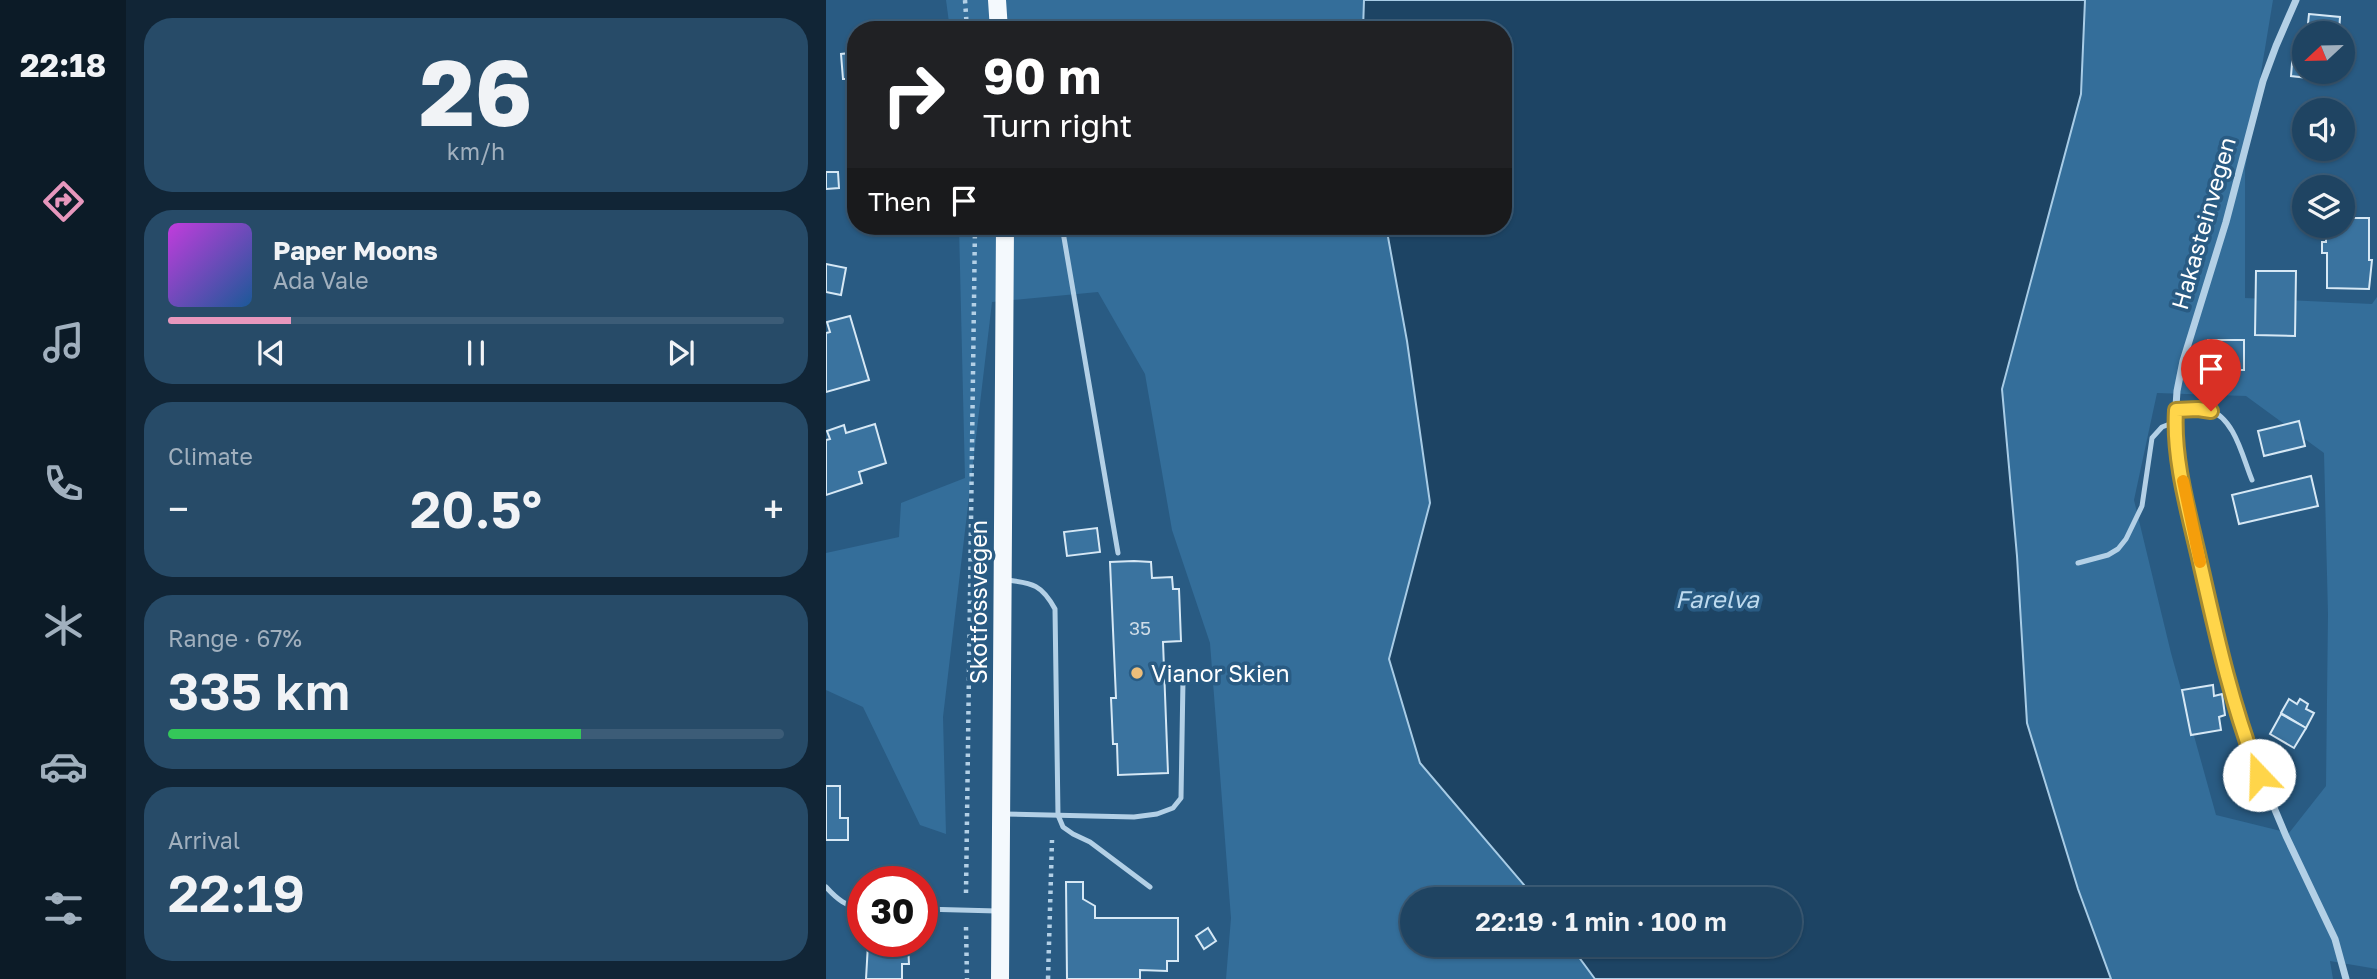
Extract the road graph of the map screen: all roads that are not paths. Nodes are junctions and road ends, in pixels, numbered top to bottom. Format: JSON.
{"nodes":[{"id":1,"x":997,"y":0,"type":"edge"},
{"id":2,"x":2296,"y":0,"type":"edge"},
{"id":3,"x":998,"y":21,"type":"edge"},
{"id":4,"x":1005,"y":235,"type":"edge"},
{"id":5,"x":1064,"y":235,"type":"edge"},
{"id":6,"x":2176,"y":410,"type":"junction"},
{"id":7,"x":2175,"y":422,"type":"junction"},
{"id":8,"x":2252,"y":481,"type":"dead end"},
{"id":9,"x":1118,"y":553,"type":"dead end"},
{"id":10,"x":2078,"y":563,"type":"dead end"},
{"id":11,"x":1003,"y":579,"type":"junction"},
{"id":12,"x":1183,"y":680,"type":"dead end"},
{"id":13,"x":1001,"y":814,"type":"junction"},
{"id":14,"x":1055,"y":815,"type":"junction"},
{"id":15,"x":826,"y":887,"type":"edge"},
{"id":16,"x":1150,"y":887,"type":"dead end"},
{"id":17,"x":847,"y":905,"type":"edge"},
{"id":18,"x":938,"y":909,"type":"edge"},
{"id":19,"x":1000,"y":911,"type":"junction"},
{"id":20,"x":1000,"y":979,"type":"edge"},
{"id":21,"x":2346,"y":979,"type":"edge"}],
"edges":[{"from":1,"to":3,"type":"main road"},
{"from":2,"to":6,"type":"street","name":"Hakasteinvegen"},
{"from":4,"to":11,"type":"main road","name":"Skotfossvegen"},
{"from":5,"to":9,"type":"lane"},
{"from":6,"to":7,"type":"street","name":"Hakasteinvegen"},
{"from":6,"to":8,"type":"lane"},
{"from":7,"to":10,"type":"lane"},
{"from":7,"to":21,"type":"street","name":"Hakasteinvegen"},
{"from":11,"to":13,"type":"main road","name":"Skotfossvegen"},
{"from":11,"to":14,"type":"lane"},
{"from":12,"to":14,"type":"lane"},
{"from":13,"to":14,"type":"lane"},
{"from":13,"to":19,"type":"main road","name":"Skotfossvegen"},
{"from":14,"to":16,"type":"lane"},
{"from":15,"to":17,"type":"lane"},
{"from":18,"to":19,"type":"lane"},
{"from":19,"to":20,"type":"main road","name":"Skotfossvegen"}]}
